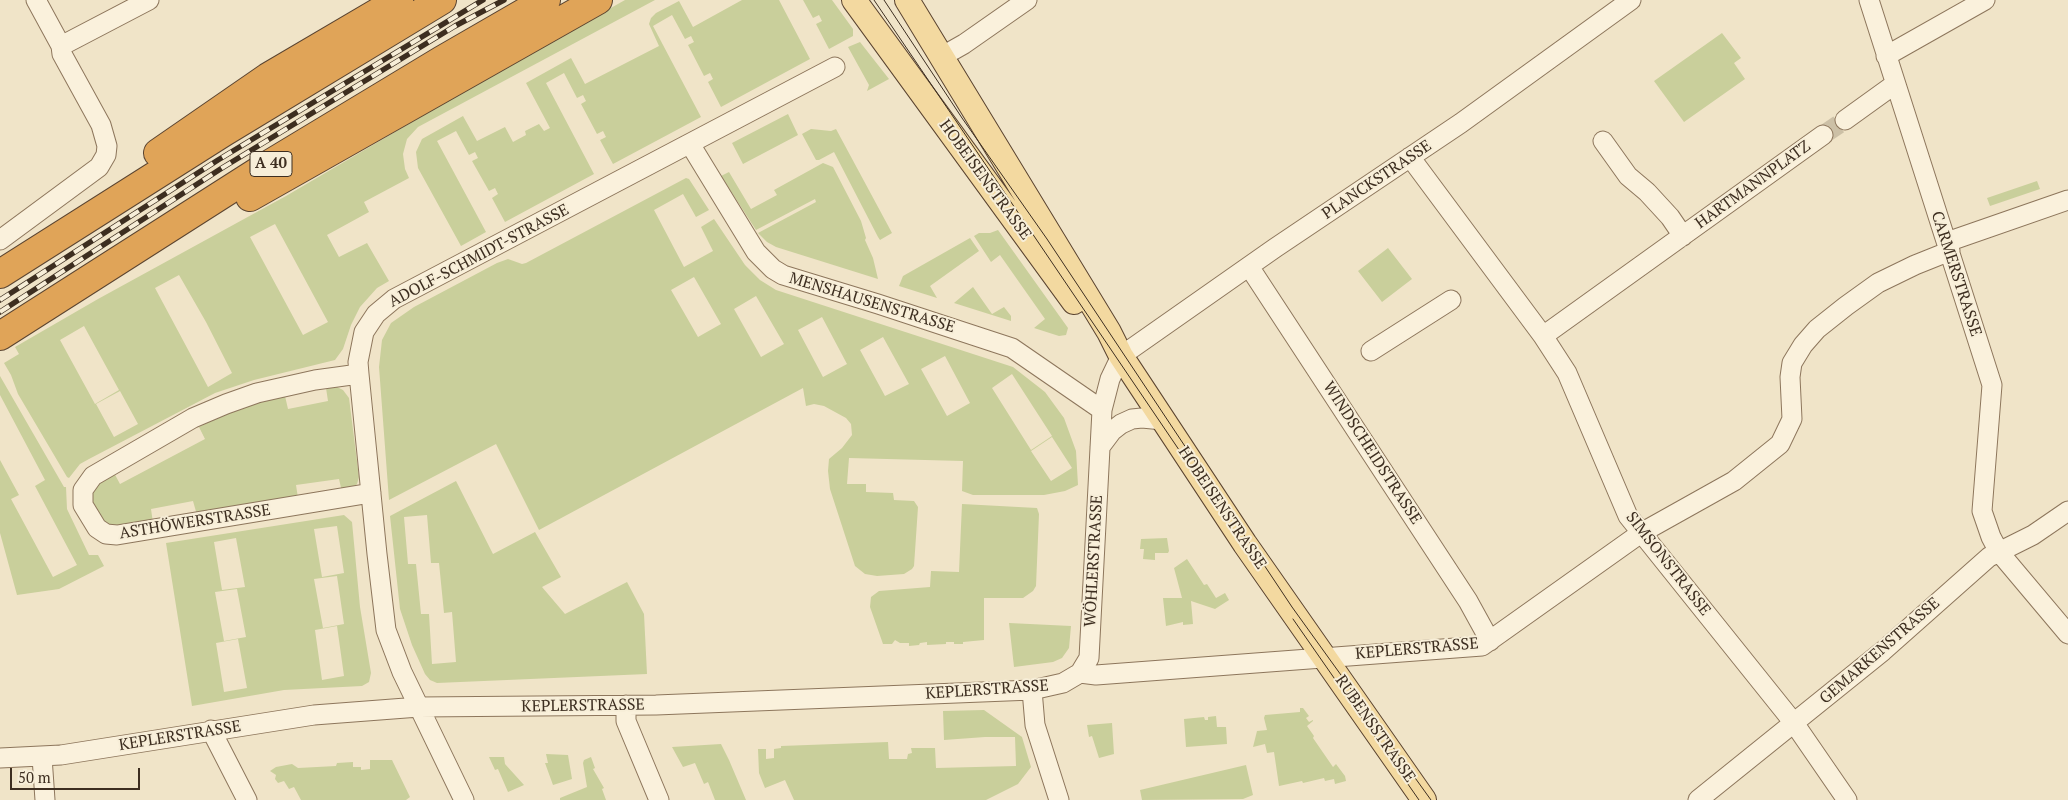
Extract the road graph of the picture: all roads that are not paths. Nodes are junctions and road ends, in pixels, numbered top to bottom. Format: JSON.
{"nodes":[{"id":1,"x":36,"y":0,"type":"edge"},
{"id":2,"x":149,"y":0,"type":"edge"},
{"id":3,"x":399,"y":0,"type":"edge"},
{"id":4,"x":442,"y":0,"type":"edge"},
{"id":5,"x":546,"y":0,"type":"edge"},
{"id":6,"x":598,"y":0,"type":"edge"},
{"id":7,"x":854,"y":0,"type":"edge"},
{"id":8,"x":907,"y":0,"type":"edge"},
{"id":9,"x":1027,"y":0,"type":"edge"},
{"id":10,"x":1631,"y":0,"type":"edge"},
{"id":11,"x":1869,"y":0,"type":"edge"},
{"id":12,"x":1985,"y":0,"type":"edge"},
{"id":13,"x":61,"y":46,"type":"junction"},
{"id":14,"x":941,"y":56,"type":"junction"},
{"id":15,"x":1886,"y":56,"type":"junction"},
{"id":16,"x":835,"y":67,"type":"dead end"},
{"id":17,"x":1895,"y":84,"type":"junction"},
{"id":18,"x":1845,"y":120,"type":"tunnel mouth"},
{"id":19,"x":1824,"y":135,"type":"tunnel mouth"},
{"id":20,"x":1602,"y":141,"type":"dead end"},
{"id":21,"x":690,"y":144,"type":"junction"},
{"id":22,"x":1410,"y":157,"type":"junction"},
{"id":23,"x":2068,"y":200,"type":"edge"},
{"id":24,"x":1683,"y":236,"type":"junction"},
{"id":25,"x":0,"y":240,"type":"edge"},
{"id":26,"x":1949,"y":247,"type":"junction"},
{"id":27,"x":10,"y":268,"type":"edge"},
{"id":28,"x":1250,"y":268,"type":"junction"},
{"id":29,"x":60,"y":297,"type":"junction"},
{"id":30,"x":1451,"y":300,"type":"dead end"},
{"id":31,"x":0,"y":336,"type":"edge"},
{"id":32,"x":1543,"y":336,"type":"junction"},
{"id":33,"x":1371,"y":351,"type":"dead end"},
{"id":34,"x":1121,"y":356,"type":"junction"},
{"id":35,"x":359,"y":374,"type":"junction"},
{"id":36,"x":1102,"y":410,"type":"junction"},
{"id":37,"x":1163,"y":420,"type":"junction"},
{"id":38,"x":1100,"y":447,"type":"junction"},
{"id":39,"x":371,"y":493,"type":"junction"},
{"id":40,"x":2068,"y":511,"type":"edge"},
{"id":41,"x":1641,"y":533,"type":"junction"},
{"id":42,"x":1999,"y":552,"type":"junction"},
{"id":43,"x":2068,"y":634,"type":"edge"},
{"id":44,"x":1490,"y":641,"type":"junction"},
{"id":45,"x":1326,"y":658,"type":"junction"},
{"id":46,"x":1080,"y":673,"type":"junction"},
{"id":47,"x":1032,"y":690,"type":"junction"},
{"id":48,"x":626,"y":705,"type":"junction"},
{"id":49,"x":419,"y":707,"type":"junction"},
{"id":50,"x":1794,"y":723,"type":"junction"},
{"id":51,"x":211,"y":730,"type":"junction"},
{"id":52,"x":42,"y":757,"type":"junction"},
{"id":53,"x":0,"y":758,"type":"edge"},
{"id":54,"x":45,"y":800,"type":"edge"},
{"id":55,"x":247,"y":800,"type":"edge"},
{"id":56,"x":464,"y":800,"type":"edge"},
{"id":57,"x":659,"y":800,"type":"edge"},
{"id":58,"x":1058,"y":800,"type":"edge"},
{"id":59,"x":1424,"y":800,"type":"edge"},
{"id":60,"x":1698,"y":800,"type":"edge"},
{"id":61,"x":1846,"y":800,"type":"edge"}],
"edges":[{"from":1,"to":13,"type":"street"},
{"from":2,"to":13,"type":"street"},
{"from":3,"to":27,"type":"highway"},
{"from":4,"to":27,"type":"highway"},
{"from":5,"to":29,"type":"highway","number":"A 40"},
{"from":6,"to":29,"type":"highway"},
{"from":7,"to":34,"type":"main road","name":"HOBEISENSTRASSE"},
{"from":8,"to":14,"type":"main road","name":"HOBEISENSTRASSE"},
{"from":9,"to":14,"type":"street"},
{"from":10,"to":22,"type":"street","name":"PLANCKSTRASSE"},
{"from":11,"to":15,"type":"street","name":"CARMERSTRASSE"},
{"from":12,"to":15,"type":"street"},
{"from":13,"to":25,"type":"street"},
{"from":14,"to":34,"type":"main road","name":"HOBEISENSTRASSE"},
{"from":15,"to":17,"type":"street","name":"CARMERSTRASSE"},
{"from":16,"to":21,"type":"street","name":"ADOLF-SCHMIDT-STRASSE"},
{"from":17,"to":18,"type":"street"},
{"from":17,"to":26,"type":"street","name":"CARMERSTRASSE"},
{"from":19,"to":24,"type":"street","name":"HARTMANNPLATZ"},
{"from":20,"to":24,"type":"street"},
{"from":21,"to":35,"type":"street","name":"ADOLF-SCHMIDT-STRASSE"},
{"from":21,"to":36,"type":"street","name":"MENSHAUSENSTRASSE"},
{"from":22,"to":28,"type":"street","name":"PLANCKSTRASSE"},
{"from":22,"to":32,"type":"street","name":"SIMSONSTRASSE"},
{"from":23,"to":26,"type":"street","name":"KEPLERSTRASSE"},
{"from":24,"to":32,"type":"street"},
{"from":26,"to":41,"type":"street","name":"KEPLERSTRASSE"},
{"from":26,"to":42,"type":"street","name":"CARMERSTRASSE"},
{"from":28,"to":34,"type":"street","name":"PLANCKSTRASSE"},
{"from":28,"to":44,"type":"street","name":"WINDSCHEIDSTRASSE"},
{"from":29,"to":31,"type":"highway","number":"A 40"},
{"from":30,"to":33,"type":"street"},
{"from":32,"to":41,"type":"street","name":"SIMSONSTRASSE"},
{"from":34,"to":36,"type":"street","name":"WÖHLERSTRASSE"},
{"from":34,"to":37,"type":"main road","name":"HOBEISENSTRASSE"},
{"from":35,"to":39,"type":"street","name":"ADOLF-SCHMIDT-STRASSE"},
{"from":35,"to":39,"type":"street","name":"ASTHÖWERSTRASSE"},
{"from":36,"to":38,"type":"street","name":"WÖHLERSTRASSE"},
{"from":37,"to":38,"type":"street"},
{"from":37,"to":45,"type":"main road","name":"HOBEISENSTRASSE"},
{"from":38,"to":46,"type":"street","name":"WÖHLERSTRASSE"},
{"from":39,"to":49,"type":"street","name":"ADOLF-SCHMIDT-STRASSE"},
{"from":40,"to":42,"type":"street","name":"GEMARKENSTRASSE"},
{"from":41,"to":44,"type":"street","name":"KEPLERSTRASSE"},
{"from":41,"to":50,"type":"street","name":"SIMSONSTRASSE"},
{"from":42,"to":43,"type":"street","name":"CARMERSTRASSE"},
{"from":42,"to":50,"type":"street","name":"GEMARKENSTRASSE"},
{"from":44,"to":45,"type":"street","name":"KEPLERSTRASSE"},
{"from":45,"to":46,"type":"street","name":"KEPLERSTRASSE"},
{"from":45,"to":59,"type":"main road","name":"RUBENSSTRASSE"},
{"from":46,"to":47,"type":"street","name":"KEPLERSTRASSE"},
{"from":47,"to":48,"type":"street","name":"KEPLERSTRASSE"},
{"from":47,"to":58,"type":"street"},
{"from":48,"to":49,"type":"street","name":"KEPLERSTRASSE"},
{"from":48,"to":57,"type":"street"},
{"from":49,"to":51,"type":"street","name":"KEPLERSTRASSE"},
{"from":49,"to":56,"type":"street","name":"ADOLF-SCHMIDT-STRASSE"},
{"from":50,"to":60,"type":"street","name":"GEMARKENSTRASSE"},
{"from":50,"to":61,"type":"street","name":"SIMSONSTRASSE"},
{"from":51,"to":52,"type":"street","name":"KEPLERSTRASSE"},
{"from":51,"to":55,"type":"street"},
{"from":52,"to":53,"type":"street","name":"KEPLERSTRASSE"},
{"from":52,"to":54,"type":"street"}]}
